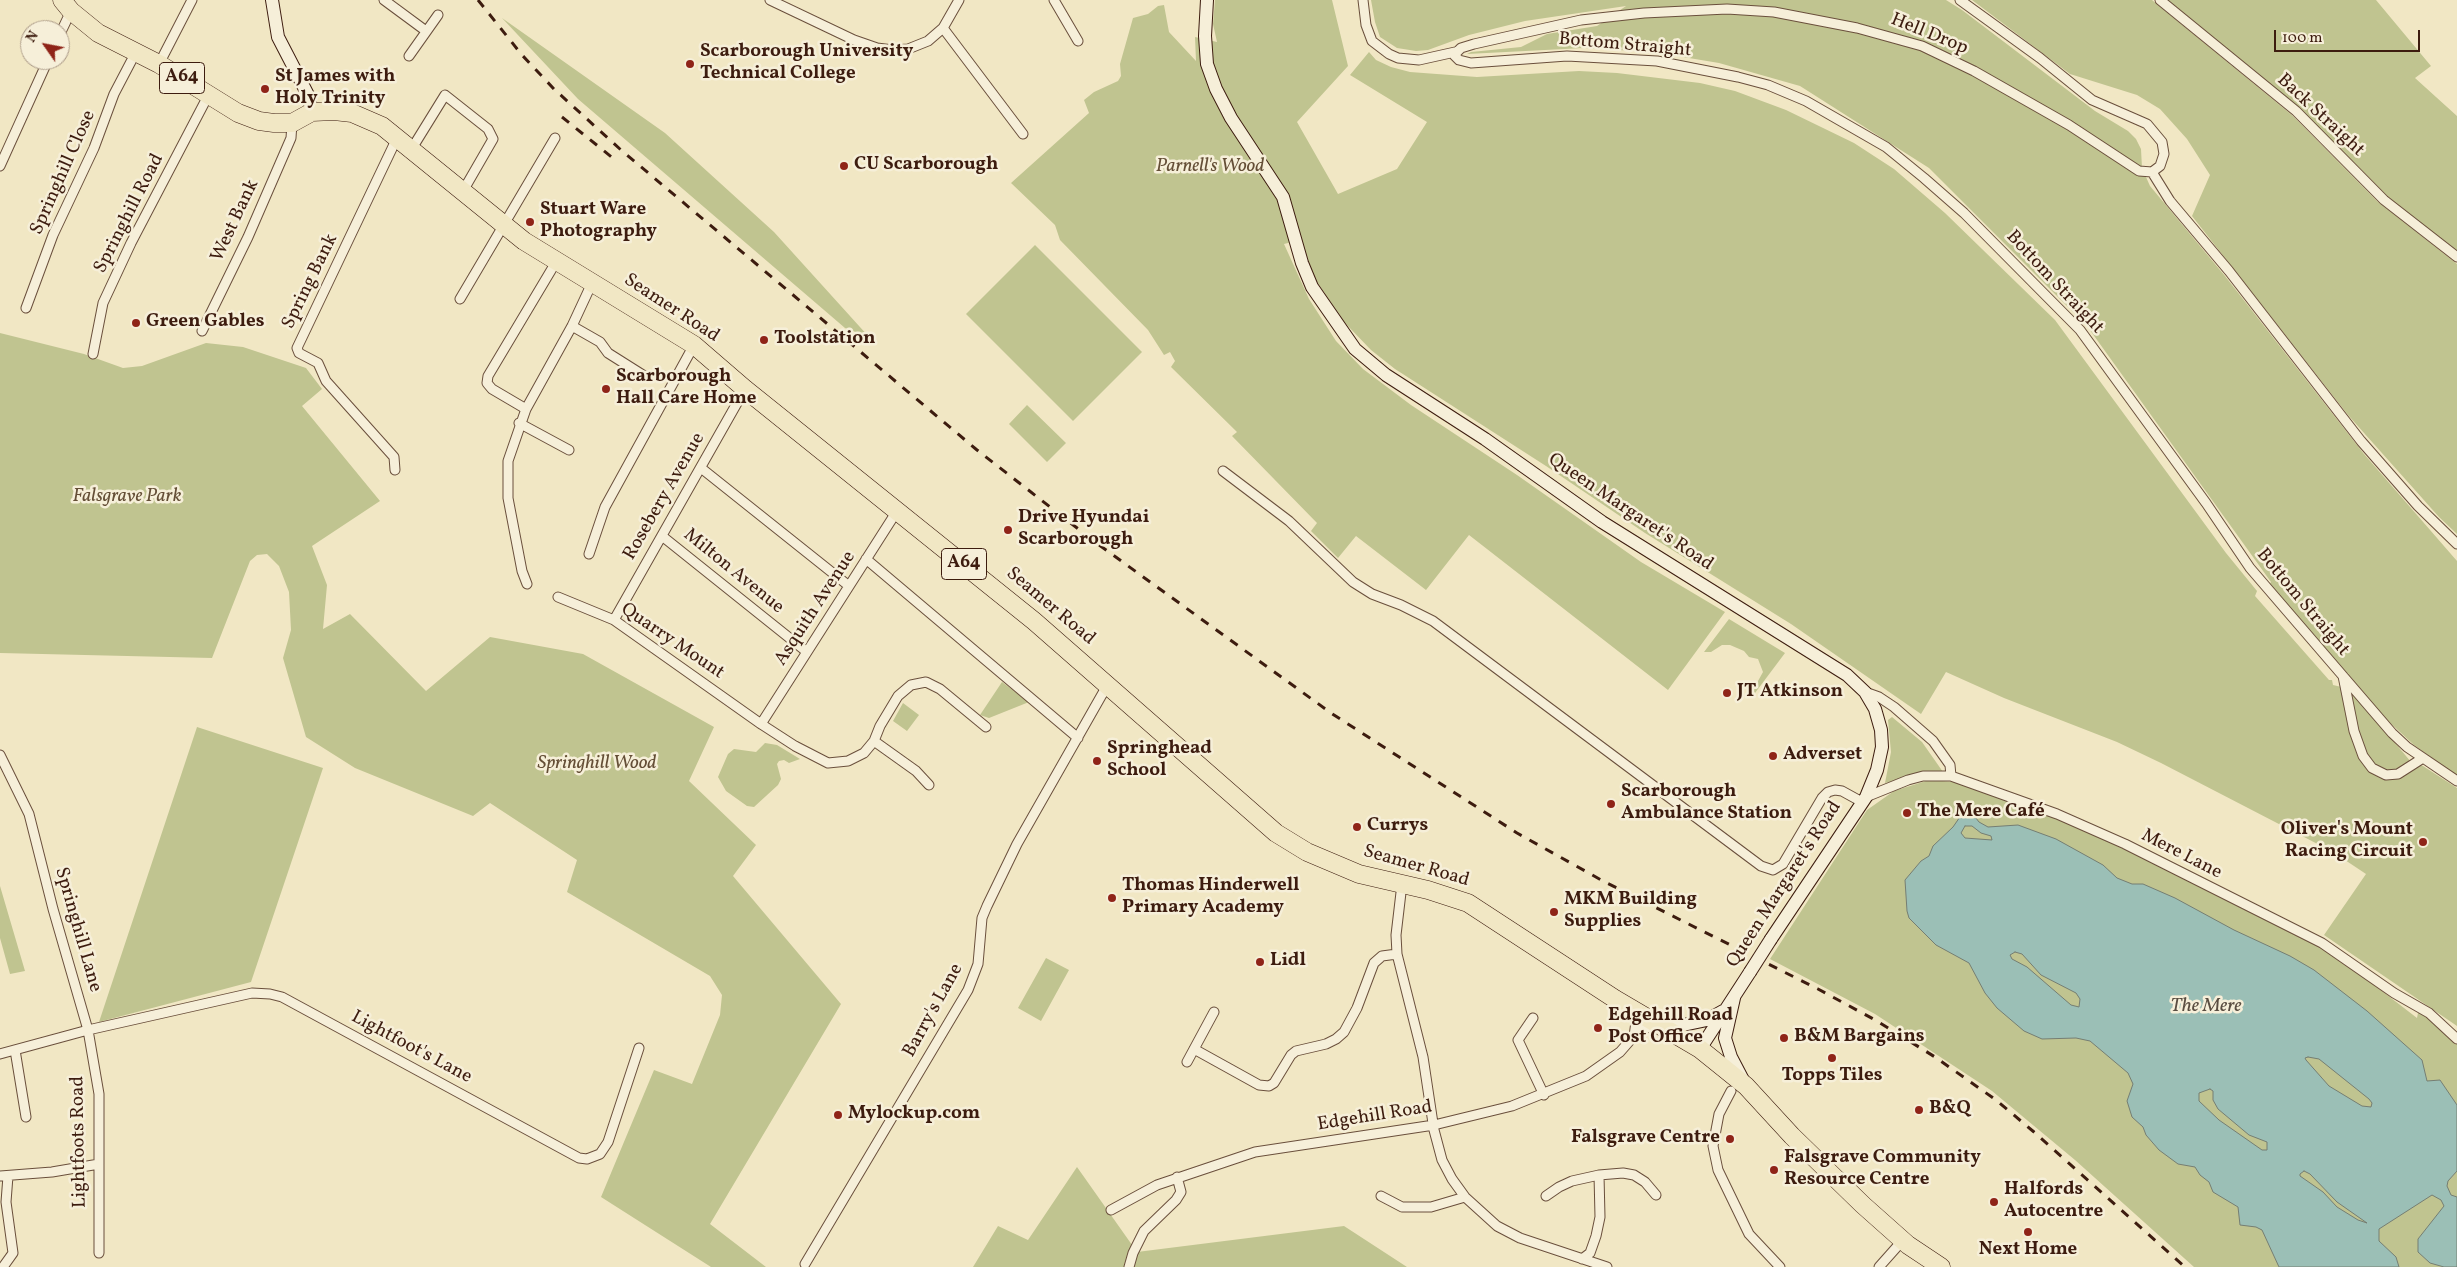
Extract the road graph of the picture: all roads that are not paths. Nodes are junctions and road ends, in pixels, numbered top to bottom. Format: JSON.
{"nodes":[{"id":1,"x":192,"y":0,"type":"edge"},
{"id":2,"x":272,"y":0,"type":"edge"},
{"id":3,"x":384,"y":0,"type":"edge"},
{"id":4,"x":770,"y":0,"type":"edge"},
{"id":5,"x":959,"y":0,"type":"edge"},
{"id":6,"x":1054,"y":0,"type":"edge"},
{"id":7,"x":1207,"y":0,"type":"edge"},
{"id":8,"x":1363,"y":0,"type":"edge"},
{"id":9,"x":1960,"y":0,"type":"edge"},
{"id":10,"x":2160,"y":0,"type":"edge"},
{"id":11,"x":66,"y":5,"type":"edge"},
{"id":12,"x":438,"y":14,"type":"dead end"},
{"id":13,"x":63,"y":20,"type":"edge"},
{"id":14,"x":943,"y":28,"type":"junction"},
{"id":15,"x":426,"y":31,"type":"junction"},
{"id":16,"x":1078,"y":41,"type":"dead end"},
{"id":17,"x":136,"y":52,"type":"junction"},
{"id":18,"x":1455,"y":52,"type":"junction"},
{"id":19,"x":409,"y":56,"type":"dead end"},
{"id":20,"x":159,"y":64,"type":"junction"},
{"id":21,"x":43,"y":70,"type":"edge"},
{"id":22,"x":209,"y":94,"type":"junction"},
{"id":23,"x":312,"y":112,"type":"junction"},
{"id":24,"x":292,"y":123,"type":"junction"},
{"id":25,"x":1023,"y":134,"type":"dead end"},
{"id":26,"x":397,"y":138,"type":"junction"},
{"id":27,"x":554,"y":138,"type":"dead end"},
{"id":28,"x":411,"y":150,"type":"junction"},
{"id":29,"x":0,"y":166,"type":"edge"},
{"id":30,"x":2152,"y":172,"type":"junction"},
{"id":31,"x":463,"y":191,"type":"junction"},
{"id":32,"x":505,"y":226,"type":"junction"},
{"id":33,"x":2457,"y":257,"type":"edge"},
{"id":34,"x":556,"y":262,"type":"junction"},
{"id":35,"x":592,"y":283,"type":"junction"},
{"id":36,"x":460,"y":298,"type":"dead end"},
{"id":37,"x":26,"y":308,"type":"dead end"},
{"id":38,"x":572,"y":326,"type":"junction"},
{"id":39,"x":202,"y":331,"type":"dead end"},
{"id":40,"x":694,"y":345,"type":"junction"},
{"id":41,"x":94,"y":354,"type":"dead end"},
{"id":42,"x":646,"y":377,"type":"dead end"},
{"id":43,"x":745,"y":388,"type":"junction"},
{"id":44,"x":526,"y":409,"type":"junction"},
{"id":45,"x":519,"y":423,"type":"junction"},
{"id":46,"x":569,"y":450,"type":"dead end"},
{"id":47,"x":700,"y":468,"type":"junction"},
{"id":48,"x":395,"y":470,"type":"dead end"},
{"id":49,"x":1223,"y":471,"type":"dead end"},
{"id":50,"x":897,"y":511,"type":"junction"},
{"id":51,"x":662,"y":536,"type":"junction"},
{"id":52,"x":2457,"y":544,"type":"edge"},
{"id":53,"x":589,"y":554,"type":"dead end"},
{"id":54,"x":866,"y":560,"type":"junction"},
{"id":55,"x":527,"y":584,"type":"dead end"},
{"id":56,"x":849,"y":586,"type":"junction"},
{"id":57,"x":558,"y":597,"type":"dead end"},
{"id":58,"x":614,"y":620,"type":"junction"},
{"id":59,"x":808,"y":652,"type":"junction"},
{"id":60,"x":2343,"y":676,"type":"junction"},
{"id":61,"x":1108,"y":684,"type":"junction"},
{"id":62,"x":1865,"y":692,"type":"junction"},
{"id":63,"x":761,"y":724,"type":"junction"},
{"id":64,"x":986,"y":727,"type":"dead end"},
{"id":65,"x":1078,"y":738,"type":"junction"},
{"id":66,"x":874,"y":741,"type":"junction"},
{"id":67,"x":0,"y":756,"type":"edge"},
{"id":68,"x":2422,"y":758,"type":"junction"},
{"id":69,"x":1951,"y":776,"type":"junction"},
{"id":70,"x":2457,"y":781,"type":"edge"},
{"id":71,"x":930,"y":785,"type":"dead end"},
{"id":72,"x":1864,"y":800,"type":"junction"},
{"id":73,"x":1402,"y":884,"type":"junction"},
{"id":74,"x":1397,"y":954,"type":"junction"},
{"id":75,"x":1734,"y":998,"type":"junction"},
{"id":76,"x":1632,"y":1010,"type":"junction"},
{"id":77,"x":1726,"y":1010,"type":"junction"},
{"id":78,"x":1214,"y":1012,"type":"dead end"},
{"id":79,"x":1533,"y":1018,"type":"dead end"},
{"id":80,"x":1661,"y":1027,"type":"junction"},
{"id":81,"x":88,"y":1030,"type":"junction"},
{"id":82,"x":1634,"y":1036,"type":"junction"},
{"id":83,"x":2457,"y":1039,"type":"edge"},
{"id":84,"x":639,"y":1048,"type":"dead end"},
{"id":85,"x":1194,"y":1049,"type":"junction"},
{"id":86,"x":1700,"y":1049,"type":"junction"},
{"id":87,"x":14,"y":1050,"type":"junction"},
{"id":88,"x":0,"y":1054,"type":"edge"},
{"id":89,"x":1187,"y":1062,"type":"dead end"},
{"id":90,"x":1739,"y":1089,"type":"junction"},
{"id":91,"x":1544,"y":1095,"type":"junction"},
{"id":92,"x":26,"y":1117,"type":"dead end"},
{"id":93,"x":1434,"y":1125,"type":"junction"},
{"id":94,"x":98,"y":1164,"type":"junction"},
{"id":95,"x":1599,"y":1175,"type":"junction"},
{"id":96,"x":4,"y":1176,"type":"edge"},
{"id":97,"x":1177,"y":1178,"type":"junction"},
{"id":98,"x":1381,"y":1196,"type":"dead end"},
{"id":99,"x":1546,"y":1196,"type":"dead end"},
{"id":100,"x":1656,"y":1196,"type":"dead end"},
{"id":101,"x":1464,"y":1197,"type":"junction"},
{"id":102,"x":1111,"y":1210,"type":"dead end"},
{"id":103,"x":1903,"y":1240,"type":"junction"},
{"id":104,"x":99,"y":1253,"type":"dead end"},
{"id":105,"x":1582,"y":1259,"type":"junction"},
{"id":106,"x":805,"y":1264,"type":"dead end"},
{"id":107,"x":3,"y":1267,"type":"edge"},
{"id":108,"x":1129,"y":1267,"type":"edge"},
{"id":109,"x":1607,"y":1267,"type":"edge"},
{"id":110,"x":1780,"y":1267,"type":"edge"},
{"id":111,"x":1879,"y":1267,"type":"edge"},
{"id":112,"x":1941,"y":1267,"type":"edge"}],
"edges":[{"from":1,"to":20,"type":"street"},
{"from":2,"to":23,"type":"main road"},
{"from":3,"to":15,"type":"street"},
{"from":4,"to":14,"type":"street"},
{"from":5,"to":14,"type":"street"},
{"from":6,"to":16,"type":"street"},
{"from":7,"to":62,"type":"main road","name":"Queen Margaret's Road"},
{"from":8,"to":18,"type":"street","name":"Hell Drop"},
{"from":9,"to":30,"type":"street"},
{"from":10,"to":33,"type":"street","name":"Back Straight"},
{"from":11,"to":13,"type":"street"},
{"from":11,"to":17,"type":"highway","number":"A64"},
{"from":12,"to":15,"type":"street"},
{"from":14,"to":25,"type":"street"},
{"from":15,"to":19,"type":"street"},
{"from":17,"to":20,"type":"highway","number":"A64"},
{"from":17,"to":37,"type":"street","name":"Springhill Close"},
{"from":18,"to":30,"type":"street","name":"Hell Drop"},
{"from":18,"to":60,"type":"street","name":"Bottom Straight"},
{"from":20,"to":22,"type":"highway","number":"A64"},
{"from":21,"to":29,"type":"street"},
{"from":22,"to":24,"type":"highway","number":"A64"},
{"from":22,"to":41,"type":"street","name":"Springhill Road"},
{"from":23,"to":24,"type":"highway"},
{"from":23,"to":26,"type":"highway","name":"Seamer Road","number":"A64"},
{"from":24,"to":39,"type":"street","name":"West Bank"},
{"from":26,"to":28,"type":"highway","name":"Seamer Road","number":"A64"},
{"from":26,"to":48,"type":"street","name":"Spring Bank"},
{"from":27,"to":32,"type":"street"},
{"from":28,"to":31,"type":"highway","name":"Seamer Road","number":"A64"},
{"from":28,"to":31,"type":"street"},
{"from":30,"to":52,"type":"street"},
{"from":31,"to":32,"type":"highway","name":"Seamer Road","number":"A64"},
{"from":32,"to":34,"type":"highway","name":"Seamer Road","number":"A64"},
{"from":32,"to":36,"type":"street"},
{"from":34,"to":35,"type":"highway","name":"Seamer Road","number":"A64"},
{"from":34,"to":44,"type":"street"},
{"from":35,"to":38,"type":"street"},
{"from":35,"to":40,"type":"highway","name":"Seamer Road","number":"A64"},
{"from":38,"to":42,"type":"street"},
{"from":38,"to":44,"type":"street"},
{"from":40,"to":43,"type":"highway","name":"Seamer Road","number":"A64"},
{"from":40,"to":53,"type":"street"},
{"from":43,"to":47,"type":"street","name":"Rosebery Avenue"},
{"from":43,"to":50,"type":"highway","name":"Seamer Road","number":"A64"},
{"from":44,"to":45,"type":"street"},
{"from":45,"to":46,"type":"street"},
{"from":45,"to":55,"type":"street"},
{"from":47,"to":51,"type":"street","name":"Rosebery Avenue"},
{"from":47,"to":56,"type":"street"},
{"from":49,"to":72,"type":"street"},
{"from":50,"to":54,"type":"street","name":"Asquith Avenue"},
{"from":50,"to":61,"type":"highway","name":"Seamer Road","number":"A64"},
{"from":51,"to":58,"type":"street","name":"Rosebery Avenue"},
{"from":51,"to":59,"type":"street","name":"Milton Avenue"},
{"from":54,"to":56,"type":"street","name":"Asquith Avenue"},
{"from":54,"to":65,"type":"street"},
{"from":56,"to":59,"type":"street","name":"Asquith Avenue"},
{"from":57,"to":58,"type":"street","name":"Quarry Mount"},
{"from":58,"to":63,"type":"street","name":"Quarry Mount"},
{"from":59,"to":63,"type":"street","name":"Asquith Avenue"},
{"from":60,"to":68,"type":"street","name":"Bottom Straight"},
{"from":60,"to":68,"type":"street"},
{"from":61,"to":65,"type":"street","name":"Barry's Lane"},
{"from":61,"to":73,"type":"highway","name":"Seamer Road","number":"A64"},
{"from":62,"to":69,"type":"street"},
{"from":62,"to":72,"type":"main road","name":"Queen Margaret's Road"},
{"from":63,"to":66,"type":"street","name":"Quarry Mount"},
{"from":64,"to":66,"type":"street"},
{"from":65,"to":106,"type":"street","name":"Barry's Lane"},
{"from":66,"to":71,"type":"street"},
{"from":67,"to":81,"type":"street","name":"Springhill Lane"},
{"from":68,"to":70,"type":"street","name":"Bottom Straight"},
{"from":69,"to":72,"type":"street","name":"Mere Lane"},
{"from":69,"to":83,"type":"street","name":"Mere Lane"},
{"from":72,"to":75,"type":"main road","name":"Queen Margaret's Road","bridge":true},
{"from":73,"to":74,"type":"street"},
{"from":73,"to":76,"type":"highway","name":"Seamer Road","number":"A64"},
{"from":74,"to":85,"type":"street"},
{"from":74,"to":93,"type":"street"},
{"from":75,"to":77,"type":"main road","name":"Queen Margaret's Road"},
{"from":75,"to":90,"type":"main road"},
{"from":76,"to":80,"type":"highway","name":"Seamer Road","number":"A64"},
{"from":76,"to":82,"type":"street"},
{"from":77,"to":80,"type":"main road"},
{"from":77,"to":86,"type":"main road","name":"Queen Margaret's Road"},
{"from":78,"to":85,"type":"street"},
{"from":79,"to":91,"type":"street"},
{"from":80,"to":82,"type":"street","name":"Edgehill Road"},
{"from":80,"to":86,"type":"highway","name":"Seamer Road","number":"A64"},
{"from":81,"to":84,"type":"street","name":"Lightfoot's Lane"},
{"from":81,"to":87,"type":"street"},
{"from":81,"to":94,"type":"street","name":"Lightfoots Road"},
{"from":82,"to":91,"type":"street","name":"Edgehill Road"},
{"from":85,"to":89,"type":"street"},
{"from":86,"to":90,"type":"highway","name":"Seamer Road","number":"A64"},
{"from":87,"to":88,"type":"street"},
{"from":87,"to":92,"type":"street"},
{"from":90,"to":103,"type":"highway","name":"Seamer Road","number":"A64"},
{"from":90,"to":110,"type":"street"},
{"from":91,"to":93,"type":"street","name":"Edgehill Road"},
{"from":93,"to":97,"type":"street","name":"Edgehill Road"},
{"from":93,"to":101,"type":"street"},
{"from":94,"to":96,"type":"street"},
{"from":94,"to":104,"type":"street","name":"Lightfoots Road"},
{"from":95,"to":99,"type":"street"},
{"from":95,"to":100,"type":"street"},
{"from":95,"to":105,"type":"street"},
{"from":96,"to":107,"type":"street"},
{"from":97,"to":102,"type":"street","name":"Edgehill Road"},
{"from":97,"to":108,"type":"street"},
{"from":98,"to":101,"type":"street"},
{"from":101,"to":105,"type":"street"},
{"from":103,"to":111,"type":"street"},
{"from":103,"to":112,"type":"highway","name":"Seamer Road","number":"A64"},
{"from":105,"to":109,"type":"street"}]}
